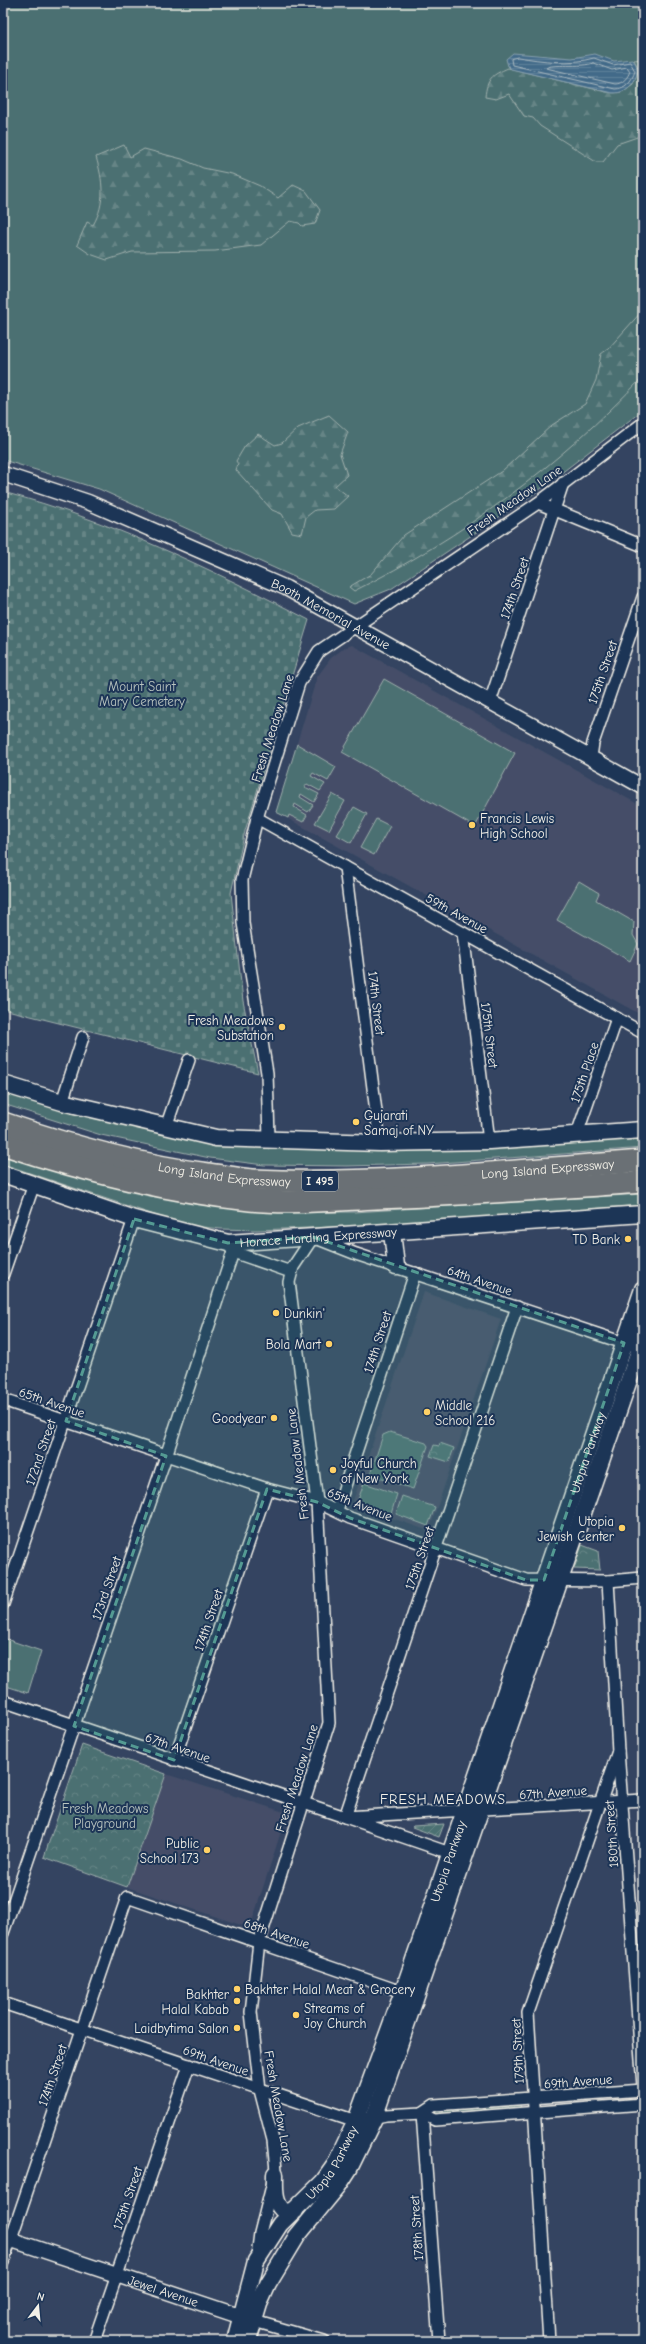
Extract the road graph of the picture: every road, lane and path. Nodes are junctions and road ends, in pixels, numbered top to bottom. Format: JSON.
{"nodes":[{"id":1,"x":643,"y":423,"type":"edge"},
{"id":2,"x":3,"y":474,"type":"edge"},
{"id":3,"x":563,"y":484,"type":"junction"},
{"id":4,"x":538,"y":503,"type":"junction"},
{"id":5,"x":555,"y":511,"type":"junction"},
{"id":6,"x":643,"y":546,"type":"edge"},
{"id":7,"x":643,"y":597,"type":"edge"},
{"id":8,"x":353,"y":626,"type":"junction"},
{"id":9,"x":490,"y":702,"type":"junction"},
{"id":10,"x":591,"y":757,"type":"junction"},
{"id":11,"x":643,"y":787,"type":"edge"},
{"id":12,"x":257,"y":818,"type":"junction"},
{"id":13,"x":345,"y":867,"type":"junction"},
{"id":14,"x":463,"y":933,"type":"junction"},
{"id":15,"x":617,"y":1018,"type":"junction"},
{"id":16,"x":643,"y":1033,"type":"edge"},
{"id":17,"x":83,"y":1037,"type":"dead end"},
{"id":18,"x":190,"y":1060,"type":"dead end"},
{"id":19,"x":3,"y":1084,"type":"edge"},
{"id":20,"x":62,"y":1102,"type":"junction"},
{"id":21,"x":3,"y":1124,"type":"edge"},
{"id":22,"x":166,"y":1126,"type":"junction"},
{"id":23,"x":643,"y":1130,"type":"edge"},
{"id":24,"x":577,"y":1134,"type":"junction"},
{"id":25,"x":268,"y":1138,"type":"junction"},
{"id":26,"x":489,"y":1141,"type":"junction"},
{"id":27,"x":380,"y":1143,"type":"junction"},
{"id":28,"x":3,"y":1144,"type":"edge"},
{"id":29,"x":643,"y":1162,"type":"edge"},
{"id":30,"x":3,"y":1174,"type":"edge"},
{"id":31,"x":643,"y":1182,"type":"edge"},
{"id":32,"x":34,"y":1184,"type":"junction"},
{"id":33,"x":643,"y":1214,"type":"edge"},
{"id":34,"x":134,"y":1219,"type":"junction"},
{"id":35,"x":392,"y":1232,"type":"junction"},
{"id":36,"x":313,"y":1237,"type":"junction"},
{"id":37,"x":230,"y":1248,"type":"junction"},
{"id":38,"x":396,"y":1266,"type":"junction"},
{"id":39,"x":291,"y":1272,"type":"junction"},
{"id":40,"x":415,"y":1273,"type":"junction"},
{"id":41,"x":3,"y":1274,"type":"edge"},
{"id":42,"x":643,"y":1289,"type":"edge"},
{"id":43,"x":517,"y":1308,"type":"junction"},
{"id":44,"x":643,"y":1330,"type":"edge"},
{"id":45,"x":624,"y":1343,"type":"junction"},
{"id":46,"x":642,"y":1349,"type":"edge"},
{"id":47,"x":3,"y":1400,"type":"edge"},
{"id":48,"x":66,"y":1421,"type":"junction"},
{"id":49,"x":166,"y":1456,"type":"junction"},
{"id":50,"x":267,"y":1489,"type":"junction"},
{"id":51,"x":317,"y":1502,"type":"junction"},
{"id":52,"x":337,"y":1510,"type":"junction"},
{"id":53,"x":437,"y":1548,"type":"junction"},
{"id":54,"x":643,"y":1578,"type":"edge"},
{"id":55,"x":551,"y":1580,"type":"junction"},
{"id":56,"x":608,"y":1581,"type":"junction"},
{"id":57,"x":3,"y":1604,"type":"edge"},
{"id":58,"x":3,"y":1701,"type":"edge"},
{"id":59,"x":74,"y":1726,"type":"junction"},
{"id":60,"x":618,"y":1751,"type":"junction"},
{"id":61,"x":174,"y":1760,"type":"junction"},
{"id":62,"x":643,"y":1800,"type":"edge"},
{"id":63,"x":623,"y":1801,"type":"junction"},
{"id":64,"x":599,"y":1803,"type":"junction"},
{"id":65,"x":303,"y":1804,"type":"junction"},
{"id":66,"x":472,"y":1811,"type":"junction"},
{"id":67,"x":345,"y":1817,"type":"junction"},
{"id":68,"x":450,"y":1853,"type":"junction"},
{"id":69,"x":127,"y":1897,"type":"joint"},
{"id":70,"x":3,"y":1933,"type":"edge"},
{"id":71,"x":259,"y":1942,"type":"junction"},
{"id":72,"x":410,"y":1994,"type":"junction"},
{"id":73,"x":3,"y":2003,"type":"edge"},
{"id":74,"x":82,"y":2030,"type":"junction"},
{"id":75,"x":189,"y":2065,"type":"junction"},
{"id":76,"x":643,"y":2086,"type":"edge"},
{"id":77,"x":260,"y":2090,"type":"junction"},
{"id":78,"x":643,"y":2090,"type":"edge"},
{"id":79,"x":590,"y":2094,"type":"junction"},
{"id":80,"x":533,"y":2097,"type":"junction"},
{"id":81,"x":643,"y":2104,"type":"edge"},
{"id":82,"x":590,"y":2107,"type":"junction"},
{"id":83,"x":534,"y":2111,"type":"junction"},
{"id":84,"x":422,"y":2113,"type":"junction"},
{"id":85,"x":374,"y":2118,"type":"junction"},
{"id":86,"x":356,"y":2121,"type":"junction"},
{"id":87,"x":275,"y":2174,"type":"junction"},
{"id":88,"x":295,"y":2210,"type":"junction"},
{"id":89,"x":7,"y":2238,"type":"edge"},
{"id":90,"x":256,"y":2261,"type":"junction"},
{"id":91,"x":3,"y":2262,"type":"edge"},
{"id":92,"x":116,"y":2276,"type":"junction"},
{"id":93,"x":248,"y":2319,"type":"junction"},
{"id":94,"x":94,"y":2341,"type":"edge"},
{"id":95,"x":235,"y":2341,"type":"edge"},
{"id":96,"x":248,"y":2341,"type":"edge"},
{"id":97,"x":324,"y":2341,"type":"edge"},
{"id":98,"x":438,"y":2341,"type":"edge"},
{"id":99,"x":550,"y":2341,"type":"edge"}],
"edges":[{"from":1,"to":3,"type":"street","name":"Fresh Meadow Lane"},
{"from":2,"to":8,"type":"street","name":"Booth Memorial Avenue"},
{"from":3,"to":4,"type":"street","name":"Fresh Meadow Lane"},
{"from":3,"to":5,"type":"street","name":"174th Street"},
{"from":4,"to":5,"type":"street"},
{"from":4,"to":8,"type":"street","name":"Fresh Meadow Lane"},
{"from":5,"to":6,"type":"street"},
{"from":5,"to":9,"type":"street","name":"174th Street"},
{"from":7,"to":10,"type":"street","name":"175th Street"},
{"from":8,"to":9,"type":"street","name":"Booth Memorial Avenue"},
{"from":8,"to":12,"type":"street","name":"Fresh Meadow Lane"},
{"from":9,"to":10,"type":"street","name":"Booth Memorial Avenue"},
{"from":10,"to":11,"type":"street","name":"Booth Memorial Avenue"},
{"from":12,"to":13,"type":"street","name":"59th Avenue"},
{"from":12,"to":25,"type":"street","name":"Fresh Meadow Lane"},
{"from":13,"to":14,"type":"street","name":"59th Avenue"},
{"from":13,"to":27,"type":"street","name":"174th Street"},
{"from":14,"to":15,"type":"street","name":"59th Avenue"},
{"from":14,"to":26,"type":"street","name":"175th Street"},
{"from":15,"to":16,"type":"street","name":"59th Avenue"},
{"from":15,"to":24,"type":"street","name":"175th Place"},
{"from":17,"to":20,"type":"street"},
{"from":18,"to":22,"type":"street"},
{"from":19,"to":20,"type":"main road"},
{"from":20,"to":22,"type":"main road"},
{"from":21,"to":29,"type":"highway","name":"Long Island Expressway","number":"I 495"},
{"from":22,"to":25,"type":"main road"},
{"from":23,"to":24,"type":"main road"},
{"from":24,"to":26,"type":"main road"},
{"from":25,"to":27,"type":"main road"},
{"from":26,"to":27,"type":"main road"},
{"from":28,"to":31,"type":"highway","name":"Long Island Expressway","number":"I 495"},
{"from":30,"to":32,"type":"main road","name":"Horace Harding Expressway"},
{"from":32,"to":34,"type":"main road","name":"Horace Harding Expressway"},
{"from":32,"to":41,"type":"street"},
{"from":33,"to":35,"type":"main road","name":"Horace Harding Expressway"},
{"from":34,"to":37,"type":"main road","name":"Horace Harding Expressway"},
{"from":34,"to":48,"type":"street","name":"172nd Street"},
{"from":35,"to":36,"type":"main road","name":"Horace Harding Expressway"},
{"from":35,"to":38,"type":"main road"},
{"from":36,"to":37,"type":"main road","name":"Horace Harding Expressway"},
{"from":36,"to":38,"type":"street","name":"64th Avenue"},
{"from":36,"to":39,"type":"street","name":"Fresh Meadow Lane"},
{"from":37,"to":39,"type":"street"},
{"from":37,"to":49,"type":"street","name":"173rd Street"},
{"from":38,"to":40,"type":"street","name":"64th Avenue"},
{"from":39,"to":51,"type":"street","name":"Fresh Meadow Lane"},
{"from":40,"to":43,"type":"street","name":"64th Avenue"},
{"from":40,"to":52,"type":"street","name":"174th Street"},
{"from":42,"to":45,"type":"main road","name":"Utopia Parkway"},
{"from":43,"to":45,"type":"street","name":"64th Avenue"},
{"from":43,"to":53,"type":"street","name":"175th Street"},
{"from":44,"to":46,"type":"main road","name":"Utopia Parkway"},
{"from":45,"to":46,"type":"street","name":"64th Avenue"},
{"from":45,"to":55,"type":"main road","name":"Utopia Parkway"},
{"from":46,"to":55,"type":"main road","name":"Utopia Parkway"},
{"from":47,"to":48,"type":"street","name":"65th Avenue"},
{"from":48,"to":49,"type":"street","name":"65th Avenue"},
{"from":48,"to":57,"type":"street","name":"172nd Street"},
{"from":49,"to":50,"type":"street","name":"65th Avenue"},
{"from":49,"to":59,"type":"street","name":"173rd Street"},
{"from":50,"to":51,"type":"street","name":"65th Avenue"},
{"from":50,"to":61,"type":"street","name":"174th Street"},
{"from":51,"to":52,"type":"street","name":"65th Avenue"},
{"from":51,"to":65,"type":"street","name":"Fresh Meadow Lane"},
{"from":52,"to":53,"type":"street","name":"65th Avenue"},
{"from":53,"to":55,"type":"street","name":"65th Avenue"},
{"from":53,"to":67,"type":"street","name":"175th Street"},
{"from":54,"to":56,"type":"street","name":"65th Avenue"},
{"from":55,"to":56,"type":"street","name":"65th Avenue"},
{"from":55,"to":66,"type":"main road","name":"Utopia Parkway"},
{"from":56,"to":60,"type":"street","name":"180th Street"},
{"from":58,"to":59,"type":"street","name":"67th Avenue"},
{"from":59,"to":61,"type":"street","name":"67th Avenue"},
{"from":59,"to":70,"type":"street","name":"173rd Street"},
{"from":60,"to":63,"type":"street","name":"180th Street"},
{"from":60,"to":64,"type":"street","name":"179th Street"},
{"from":61,"to":65,"type":"street","name":"67th Avenue"},
{"from":62,"to":63,"type":"street","name":"67th Avenue"},
{"from":63,"to":64,"type":"street","name":"67th Avenue"},
{"from":63,"to":76,"type":"street","name":"180th Street"},
{"from":64,"to":66,"type":"street","name":"67th Avenue"},
{"from":64,"to":80,"type":"street","name":"179th Street"},
{"from":65,"to":67,"type":"street","name":"67th Avenue"},
{"from":65,"to":71,"type":"street","name":"Fresh Meadow Lane"},
{"from":66,"to":67,"type":"street","name":"67th Avenue"},
{"from":66,"to":68,"type":"main road","name":"Utopia Parkway"},
{"from":66,"to":72,"type":"main road","name":"Utopia Parkway"},
{"from":67,"to":68,"type":"street","name":"67th Avenue"},
{"from":68,"to":72,"type":"main road","name":"Utopia Parkway"},
{"from":69,"to":71,"type":"street","name":"68th Avenue"},
{"from":69,"to":74,"type":"street","name":"174th Street"},
{"from":71,"to":72,"type":"street","name":"68th Avenue"},
{"from":71,"to":77,"type":"street","name":"Fresh Meadow Lane"},
{"from":72,"to":85,"type":"main road","name":"Utopia Parkway"},
{"from":72,"to":86,"type":"main road","name":"Utopia Parkway"},
{"from":73,"to":74,"type":"street","name":"69th Avenue"},
{"from":74,"to":75,"type":"street","name":"69th Avenue"},
{"from":74,"to":89,"type":"street","name":"174th Street"},
{"from":75,"to":77,"type":"street","name":"69th Avenue"},
{"from":75,"to":92,"type":"street","name":"175th Street"},
{"from":77,"to":86,"type":"street","name":"69th Avenue"},
{"from":77,"to":87,"type":"street","name":"Fresh Meadow Lane"},
{"from":78,"to":79,"type":"street","name":"69th Avenue"},
{"from":79,"to":80,"type":"street","name":"69th Avenue"},
{"from":79,"to":82,"type":"street"},
{"from":80,"to":83,"type":"street","name":"179th Street"},
{"from":80,"to":84,"type":"street","name":"69th Avenue"},
{"from":81,"to":82,"type":"street","name":"69th Avenue"},
{"from":82,"to":83,"type":"street","name":"69th Avenue"},
{"from":83,"to":84,"type":"street","name":"69th Avenue"},
{"from":83,"to":99,"type":"street","name":"179th Street"},
{"from":84,"to":85,"type":"street","name":"69th Avenue"},
{"from":84,"to":98,"type":"street","name":"178th Street"},
{"from":85,"to":86,"type":"street","name":"69th Avenue"},
{"from":85,"to":93,"type":"main road","name":"Utopia Parkway"},
{"from":86,"to":88,"type":"main road","name":"Utopia Parkway"},
{"from":87,"to":88,"type":"main road"},
{"from":87,"to":90,"type":"street","name":"Fresh Meadow Lane"},
{"from":88,"to":90,"type":"main road","name":"Utopia Parkway"},
{"from":89,"to":91,"type":"street","name":"174th Street"},
{"from":89,"to":92,"type":"street","name":"Jewel Avenue"},
{"from":90,"to":93,"type":"main road","name":"Utopia Parkway"},
{"from":92,"to":93,"type":"street","name":"Jewel Avenue"},
{"from":92,"to":94,"type":"street","name":"175th Street"},
{"from":93,"to":95,"type":"main road","name":"Utopia Parkway"},
{"from":93,"to":96,"type":"main road","name":"Utopia Parkway"},
{"from":93,"to":97,"type":"street","name":"Jewel Avenue"}]}
